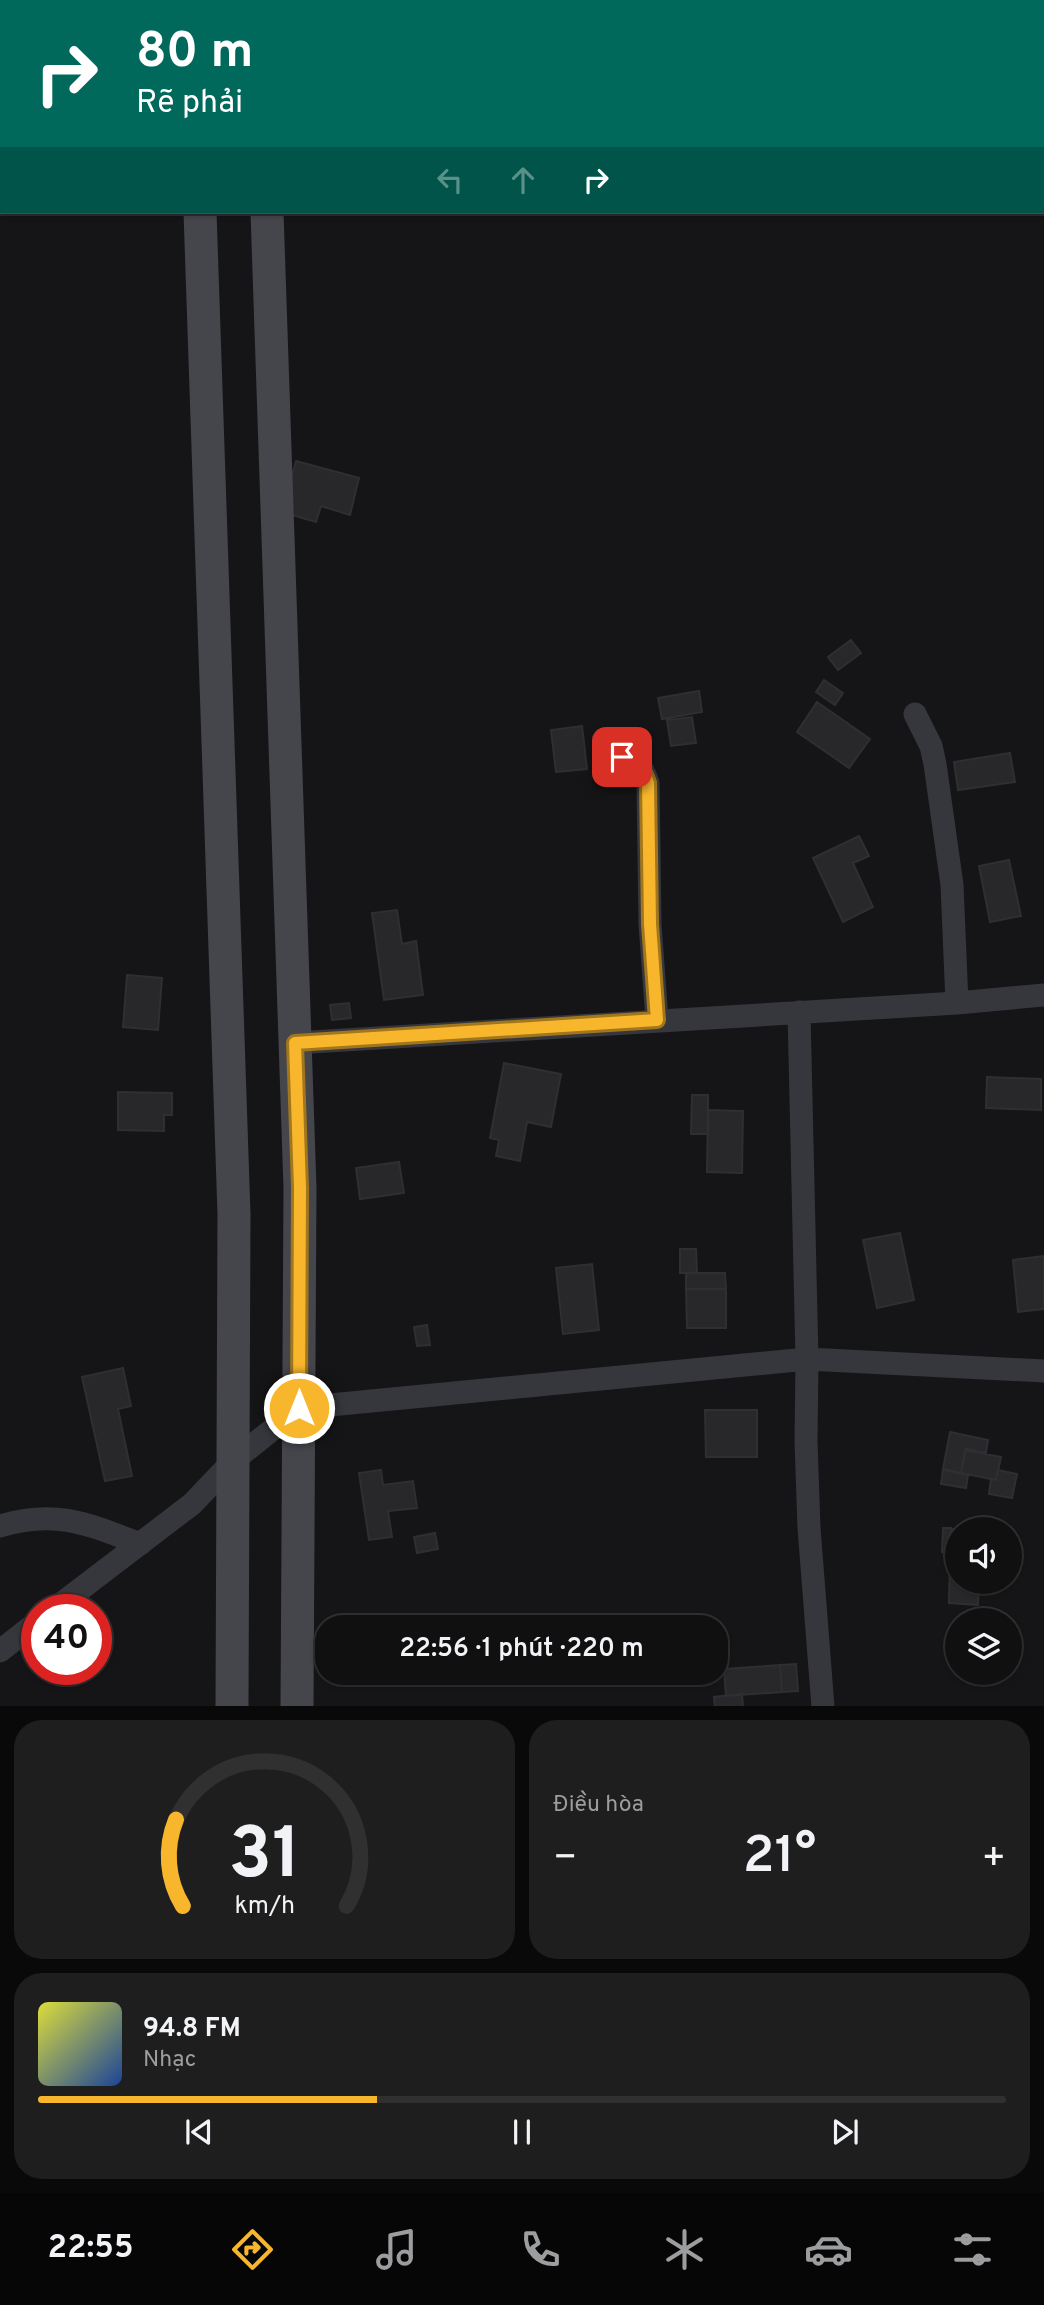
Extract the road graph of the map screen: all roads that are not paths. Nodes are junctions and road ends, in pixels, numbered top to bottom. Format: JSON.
{"nodes":[{"id":1,"x":200,"y":214,"type":"edge"},
{"id":2,"x":267,"y":214,"type":"edge"},
{"id":3,"x":915,"y":714,"type":"dead end"},
{"id":4,"x":622,"y":757,"type":"dead end"},
{"id":5,"x":1044,"y":995,"type":"edge"},
{"id":6,"x":957,"y":1003,"type":"junction"},
{"id":7,"x":799,"y":1012,"type":"junction"},
{"id":8,"x":657,"y":1020,"type":"junction"},
{"id":9,"x":295,"y":1043,"type":"junction"},
{"id":10,"x":807,"y":1359,"type":"junction"},
{"id":11,"x":1044,"y":1371,"type":"edge"},
{"id":12,"x":299,"y":1408,"type":"junction"},
{"id":13,"x":233,"y":1461,"type":"junction"},
{"id":14,"x":0,"y":1526,"type":"edge"},
{"id":15,"x":140,"y":1544,"type":"junction"},
{"id":16,"x":74,"y":1594,"type":"edge"},
{"id":17,"x":21,"y":1635,"type":"edge"},
{"id":18,"x":0,"y":1651,"type":"edge"},
{"id":19,"x":232,"y":1706,"type":"edge"},
{"id":20,"x":297,"y":1706,"type":"edge"},
{"id":21,"x":823,"y":1706,"type":"edge"}],
"edges":[{"from":1,"to":13,"type":"street"},
{"from":2,"to":9,"type":"street"},
{"from":3,"to":6,"type":"street"},
{"from":4,"to":8,"type":"street"},
{"from":5,"to":6,"type":"street"},
{"from":6,"to":7,"type":"street"},
{"from":7,"to":8,"type":"street"},
{"from":7,"to":10,"type":"street"},
{"from":8,"to":9,"type":"street"},
{"from":9,"to":12,"type":"street"},
{"from":10,"to":11,"type":"street"},
{"from":10,"to":12,"type":"street"},
{"from":10,"to":21,"type":"street"},
{"from":12,"to":13,"type":"street"},
{"from":12,"to":20,"type":"street"},
{"from":13,"to":15,"type":"street"},
{"from":13,"to":19,"type":"street"},
{"from":14,"to":15,"type":"street"},
{"from":15,"to":16,"type":"street"},
{"from":17,"to":18,"type":"street"}]}
